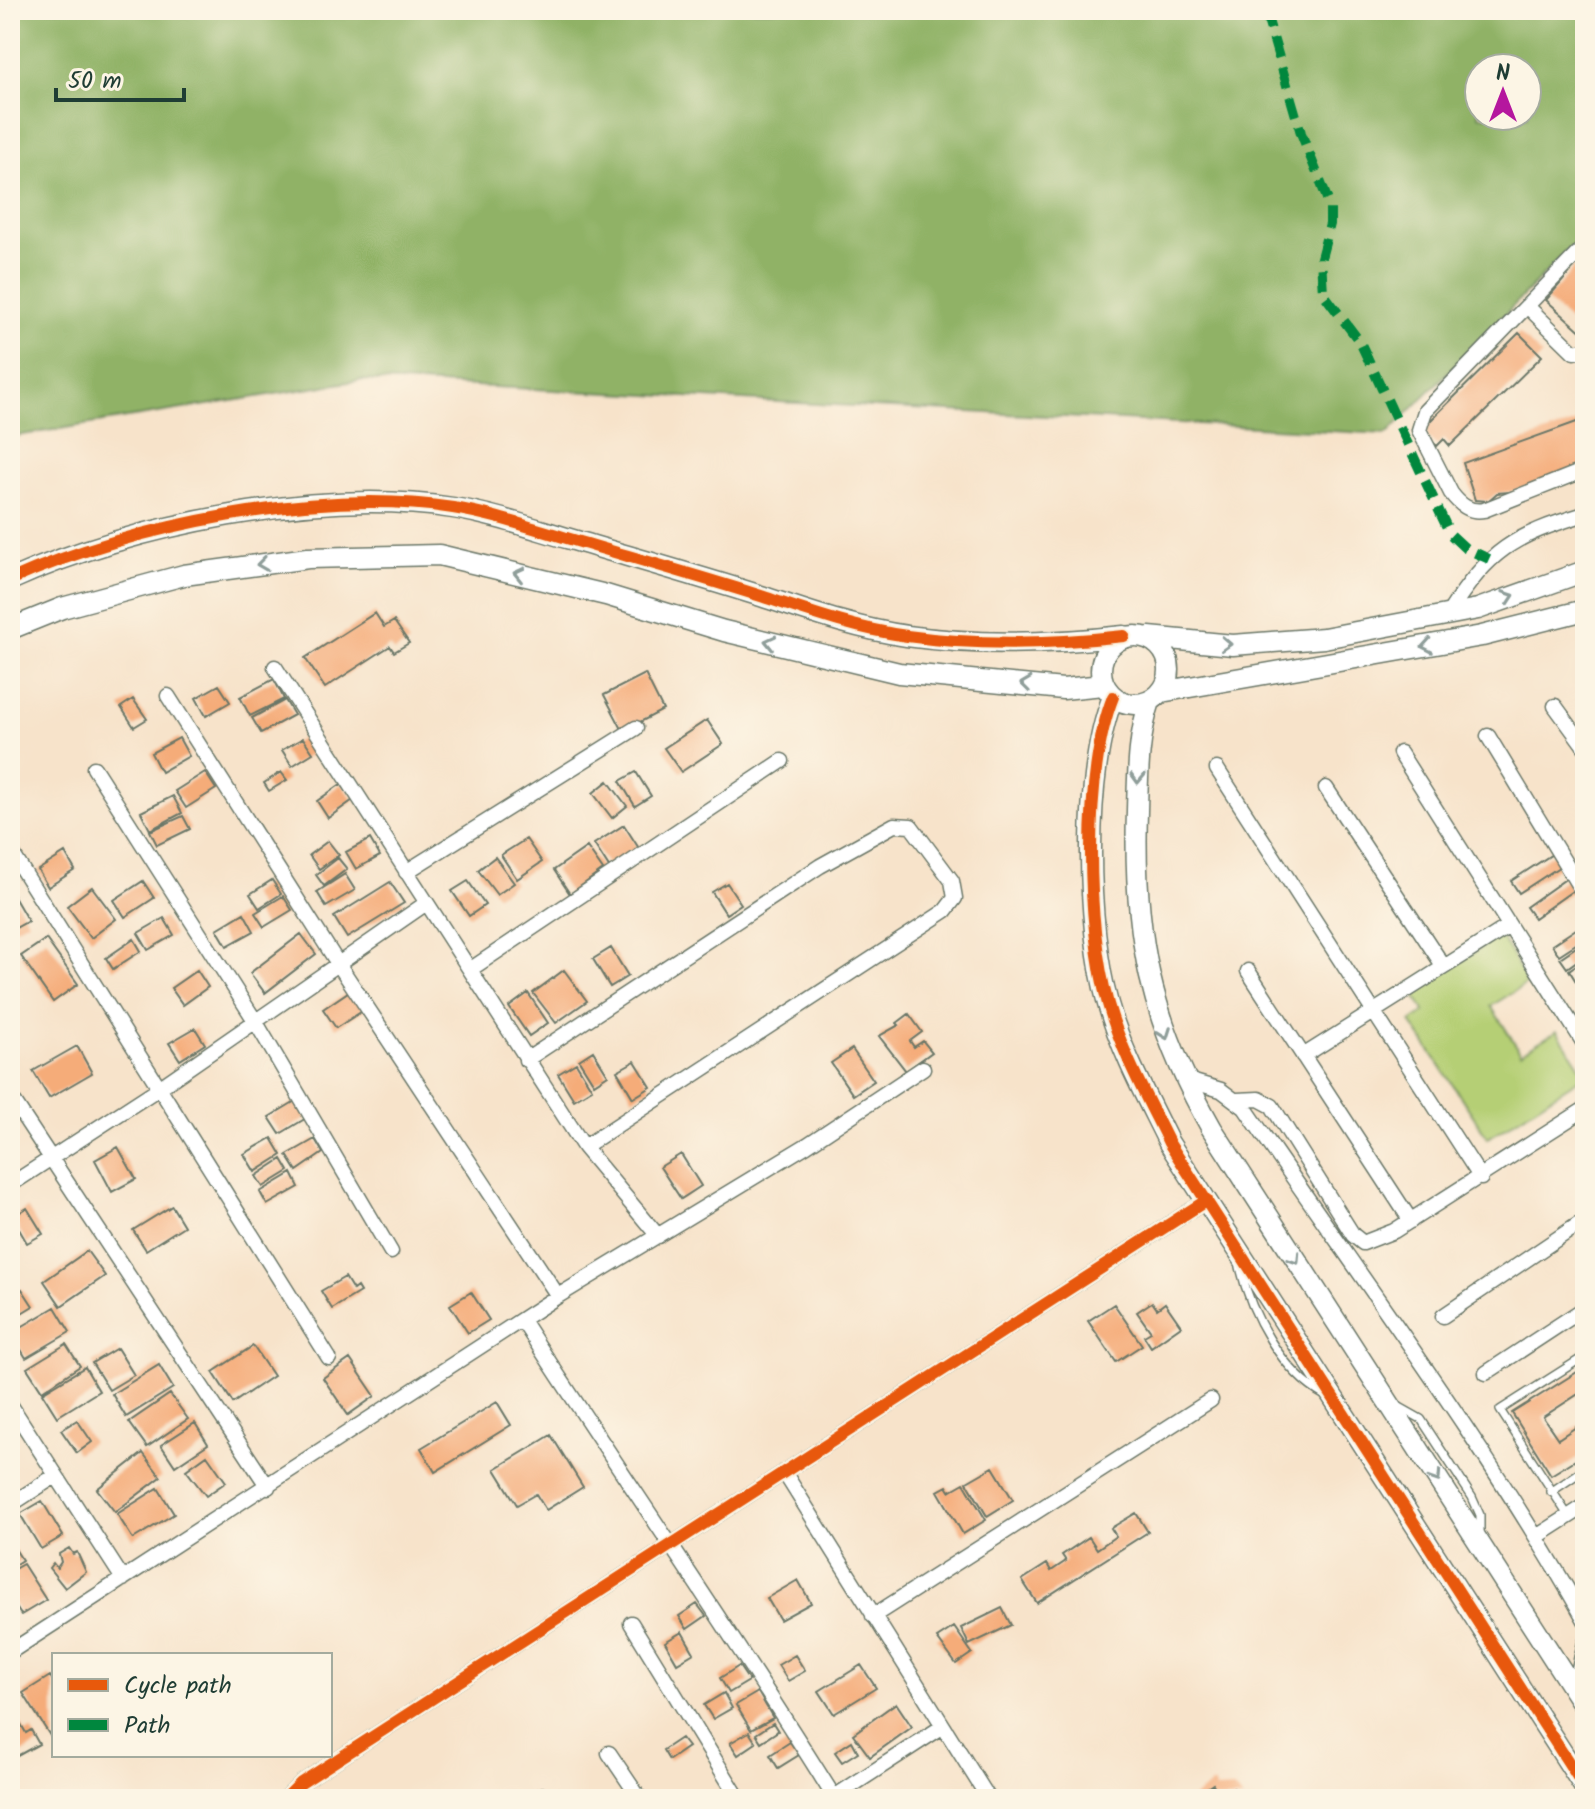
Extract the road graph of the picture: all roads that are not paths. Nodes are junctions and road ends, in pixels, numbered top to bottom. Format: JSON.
{"nodes":[{"id":1,"x":1585,"y":246,"type":"edge"},
{"id":2,"x":1527,"y":306,"type":"junction"},
{"id":3,"x":1585,"y":350,"type":"edge"},
{"id":4,"x":1585,"y":470,"type":"edge"},
{"id":5,"x":1585,"y":514,"type":"edge"},
{"id":6,"x":1585,"y":571,"type":"edge"},
{"id":7,"x":10,"y":580,"type":"edge"},
{"id":8,"x":1585,"y":610,"type":"edge"},
{"id":9,"x":1448,"y":614,"type":"junction"},
{"id":10,"x":15,"y":630,"type":"edge"},
{"id":11,"x":1124,"y":636,"type":"junction"},
{"id":12,"x":1149,"y":637,"type":"junction"},
{"id":13,"x":275,"y":667,"type":"dead end"},
{"id":14,"x":1108,"y":691,"type":"junction"},
{"id":15,"x":168,"y":696,"type":"dead end"},
{"id":16,"x":1156,"y":697,"type":"junction"},
{"id":17,"x":1555,"y":706,"type":"dead end"},
{"id":18,"x":636,"y":728,"type":"dead end"},
{"id":19,"x":1488,"y":736,"type":"dead end"},
{"id":20,"x":1585,"y":747,"type":"edge"},
{"id":21,"x":1400,"y":753,"type":"dead end"},
{"id":22,"x":782,"y":761,"type":"dead end"},
{"id":23,"x":94,"y":768,"type":"dead end"},
{"id":24,"x":1217,"y":769,"type":"dead end"},
{"id":25,"x":1326,"y":788,"type":"dead end"},
{"id":26,"x":10,"y":850,"type":"edge"},
{"id":27,"x":406,"y":872,"type":"junction"},
{"id":28,"x":1585,"y":896,"type":"edge"},
{"id":29,"x":425,"y":904,"type":"junction"},
{"id":30,"x":1509,"y":926,"type":"junction"},
{"id":31,"x":337,"y":962,"type":"junction"},
{"id":32,"x":1444,"y":967,"type":"junction"},
{"id":33,"x":471,"y":969,"type":"junction"},
{"id":34,"x":1248,"y":971,"type":"dead end"},
{"id":35,"x":1374,"y":1012,"type":"junction"},
{"id":36,"x":254,"y":1019,"type":"junction"},
{"id":37,"x":1585,"y":1045,"type":"edge"},
{"id":38,"x":1303,"y":1056,"type":"junction"},
{"id":39,"x":526,"y":1060,"type":"junction"},
{"id":40,"x":923,"y":1068,"type":"dead end"},
{"id":41,"x":1183,"y":1079,"type":"junction"},
{"id":42,"x":159,"y":1088,"type":"junction"},
{"id":43,"x":10,"y":1096,"type":"edge"},
{"id":44,"x":1237,"y":1100,"type":"junction"},
{"id":45,"x":1585,"y":1109,"type":"edge"},
{"id":46,"x":584,"y":1147,"type":"junction"},
{"id":47,"x":50,"y":1159,"type":"junction"},
{"id":48,"x":1481,"y":1178,"type":"junction"},
{"id":49,"x":10,"y":1185,"type":"edge"},
{"id":50,"x":1207,"y":1200,"type":"junction"},
{"id":51,"x":1585,"y":1220,"type":"edge"},
{"id":52,"x":1411,"y":1221,"type":"junction"},
{"id":53,"x":658,"y":1236,"type":"junction"},
{"id":54,"x":391,"y":1252,"type":"dead end"},
{"id":55,"x":558,"y":1296,"type":"junction"},
{"id":56,"x":1585,"y":1308,"type":"edge"},
{"id":57,"x":1443,"y":1316,"type":"dead end"},
{"id":58,"x":522,"y":1320,"type":"junction"},
{"id":59,"x":1585,"y":1356,"type":"edge"},
{"id":60,"x":329,"y":1358,"type":"dead end"},
{"id":61,"x":1486,"y":1373,"type":"dead end"},
{"id":62,"x":1211,"y":1400,"type":"dead end"},
{"id":63,"x":10,"y":1404,"type":"edge"},
{"id":64,"x":1585,"y":1469,"type":"edge"},
{"id":65,"x":784,"y":1472,"type":"junction"},
{"id":66,"x":55,"y":1476,"type":"junction"},
{"id":67,"x":268,"y":1487,"type":"junction"},
{"id":68,"x":1551,"y":1492,"type":"junction"},
{"id":69,"x":10,"y":1505,"type":"edge"},
{"id":70,"x":1585,"y":1506,"type":"edge"},
{"id":71,"x":1569,"y":1517,"type":"junction"},
{"id":72,"x":1538,"y":1536,"type":"junction"},
{"id":73,"x":669,"y":1546,"type":"junction"},
{"id":74,"x":123,"y":1579,"type":"junction"},
{"id":75,"x":873,"y":1616,"type":"junction"},
{"id":76,"x":1585,"y":1620,"type":"edge"},
{"id":77,"x":631,"y":1623,"type":"dead end"},
{"id":78,"x":1585,"y":1643,"type":"edge"},
{"id":79,"x":10,"y":1652,"type":"edge"},
{"id":80,"x":1580,"y":1699,"type":"edge"},
{"id":81,"x":942,"y":1727,"type":"junction"},
{"id":82,"x":609,"y":1753,"type":"dead end"},
{"id":83,"x":1585,"y":1788,"type":"edge"},
{"id":84,"x":833,"y":1798,"type":"edge"},
{"id":85,"x":285,"y":1799,"type":"edge"},
{"id":86,"x":640,"y":1799,"type":"edge"},
{"id":87,"x":739,"y":1799,"type":"edge"},
{"id":88,"x":989,"y":1799,"type":"edge"}],
"edges":[{"from":1,"to":2,"type":"street"},
{"from":2,"to":3,"type":"street"},
{"from":2,"to":4,"type":"street"},
{"from":5,"to":9,"type":"street"},
{"from":9,"to":6,"type":"street","one_way":true},
{"from":7,"to":11,"type":"street"},
{"from":8,"to":16,"type":"street","one_way":true},
{"from":12,"to":9,"type":"street","one_way":true},
{"from":14,"to":10,"type":"street","one_way":true},
{"from":11,"to":12,"type":"street"},
{"from":11,"to":14,"type":"street"},
{"from":12,"to":16,"type":"street"},
{"from":13,"to":27,"type":"street"},
{"from":14,"to":16,"type":"street"},
{"from":14,"to":50,"type":"street"},
{"from":15,"to":31,"type":"street"},
{"from":16,"to":41,"type":"street","one_way":true},
{"from":17,"to":20,"type":"street"},
{"from":18,"to":27,"type":"street"},
{"from":19,"to":28,"type":"street"},
{"from":21,"to":30,"type":"street"},
{"from":22,"to":33,"type":"street"},
{"from":23,"to":36,"type":"street"},
{"from":24,"to":35,"type":"street"},
{"from":25,"to":32,"type":"street"},
{"from":26,"to":42,"type":"street"},
{"from":27,"to":29,"type":"street"},
{"from":29,"to":31,"type":"street"},
{"from":29,"to":33,"type":"street"},
{"from":30,"to":32,"type":"street"},
{"from":30,"to":37,"type":"street"},
{"from":31,"to":36,"type":"street"},
{"from":31,"to":55,"type":"street"},
{"from":32,"to":35,"type":"street"},
{"from":33,"to":39,"type":"street"},
{"from":34,"to":38,"type":"street"},
{"from":35,"to":38,"type":"street"},
{"from":35,"to":48,"type":"street"},
{"from":36,"to":42,"type":"street"},
{"from":36,"to":54,"type":"street"},
{"from":38,"to":52,"type":"street"},
{"from":39,"to":46,"type":"street"},
{"from":39,"to":46,"type":"street"},
{"from":40,"to":53,"type":"street"},
{"from":41,"to":44,"type":"street"},
{"from":41,"to":80,"type":"street","one_way":true},
{"from":42,"to":47,"type":"street"},
{"from":42,"to":60,"type":"street"},
{"from":43,"to":47,"type":"street"},
{"from":44,"to":52,"type":"street"},
{"from":44,"to":72,"type":"street"},
{"from":45,"to":48,"type":"street"},
{"from":46,"to":53,"type":"street"},
{"from":47,"to":49,"type":"street"},
{"from":47,"to":67,"type":"street"},
{"from":48,"to":52,"type":"street"},
{"from":50,"to":65,"type":"street"},
{"from":50,"to":83,"type":"street"},
{"from":51,"to":57,"type":"street"},
{"from":53,"to":55,"type":"street"},
{"from":55,"to":58,"type":"street"},
{"from":56,"to":61,"type":"street"},
{"from":58,"to":67,"type":"street"},
{"from":58,"to":73,"type":"street"},
{"from":59,"to":68,"type":"lane"},
{"from":62,"to":75,"type":"street"},
{"from":63,"to":66,"type":"street"},
{"from":64,"to":68,"type":"lane"},
{"from":65,"to":73,"type":"street"},
{"from":65,"to":75,"type":"street"},
{"from":66,"to":69,"type":"street"},
{"from":66,"to":74,"type":"street"},
{"from":67,"to":74,"type":"street"},
{"from":68,"to":71,"type":"lane"},
{"from":70,"to":71,"type":"street"},
{"from":71,"to":72,"type":"street"},
{"from":72,"to":76,"type":"street"},
{"from":73,"to":84,"type":"street"},
{"from":73,"to":85,"type":"street"},
{"from":74,"to":79,"type":"street"},
{"from":75,"to":81,"type":"street"},
{"from":77,"to":87,"type":"street"},
{"from":78,"to":80,"type":"street"},
{"from":81,"to":84,"type":"street"},
{"from":81,"to":88,"type":"street"},
{"from":82,"to":86,"type":"street"}]}
